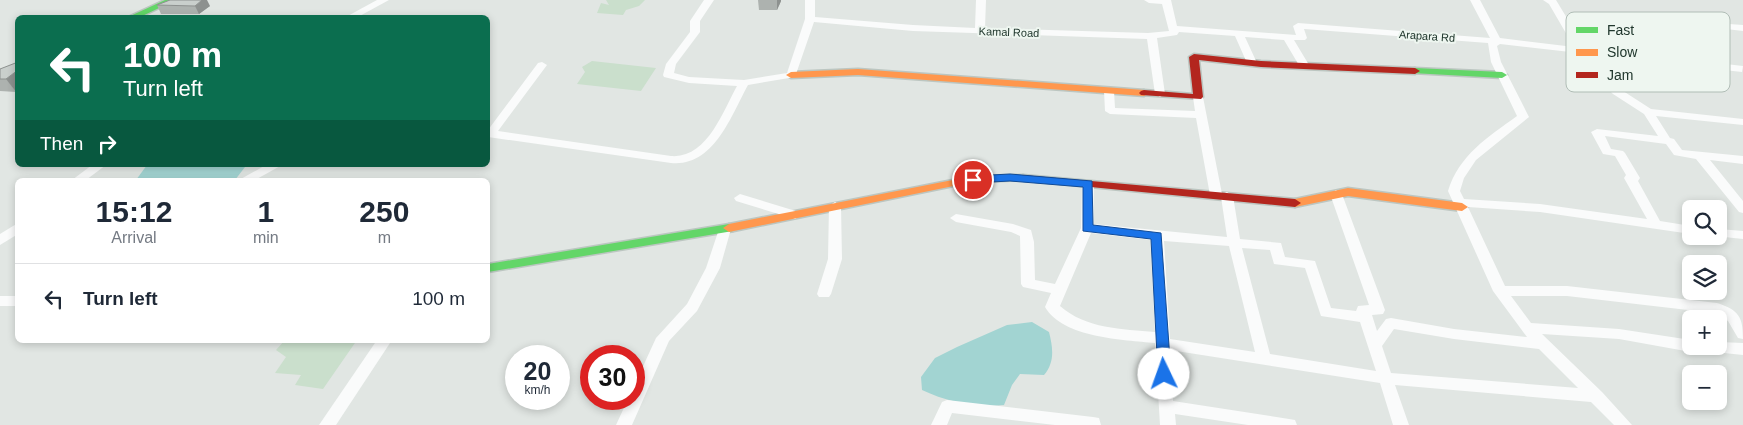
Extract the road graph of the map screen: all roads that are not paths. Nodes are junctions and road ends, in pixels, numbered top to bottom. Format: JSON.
{"nodes":[{"id":1,"x":384,"y":0,"type":"edge"},
{"id":2,"x":709,"y":0,"type":"edge"},
{"id":3,"x":810,"y":0,"type":"edge"},
{"id":4,"x":980,"y":0,"type":"edge"},
{"id":5,"x":1149,"y":0,"type":"edge"},
{"id":6,"x":1475,"y":0,"type":"edge"},
{"id":7,"x":1548,"y":0,"type":"edge"},
{"id":8,"x":1166,"y":1,"type":"edge"},
{"id":9,"x":176,"y":2,"type":"edge"},
{"id":10,"x":139,"y":15,"type":"edge"},
{"id":11,"x":152,"y":15,"type":"edge"},
{"id":12,"x":354,"y":15,"type":"edge"},
{"id":13,"x":810,"y":19,"type":"junction"},
{"id":14,"x":1566,"y":25,"type":"edge"},
{"id":15,"x":1730,"y":27,"type":"edge"},
{"id":16,"x":1743,"y":28,"type":"edge"},
{"id":17,"x":1173,"y":30,"type":"junction"},
{"id":18,"x":980,"y":31,"type":"junction"},
{"id":19,"x":1238,"y":34,"type":"junction"},
{"id":20,"x":1152,"y":36,"type":"junction"},
{"id":21,"x":1287,"y":37,"type":"junction"},
{"id":22,"x":1496,"y":41,"type":"junction"},
{"id":23,"x":1566,"y":50,"type":"edge"},
{"id":24,"x":1252,"y":63,"type":"junction"},
{"id":25,"x":542,"y":65,"type":"dead end"},
{"id":26,"x":1304,"y":65,"type":"junction"},
{"id":27,"x":791,"y":75,"type":"junction"},
{"id":28,"x":1502,"y":75,"type":"junction"},
{"id":29,"x":744,"y":83,"type":"junction"},
{"id":30,"x":1109,"y":91,"type":"junction"},
{"id":31,"x":1615,"y":92,"type":"edge"},
{"id":32,"x":1160,"y":94,"type":"junction"},
{"id":33,"x":1198,"y":97,"type":"junction"},
{"id":34,"x":1648,"y":112,"type":"junction"},
{"id":35,"x":1202,"y":115,"type":"junction"},
{"id":36,"x":1743,"y":122,"type":"edge"},
{"id":37,"x":490,"y":132,"type":"edge"},
{"id":38,"x":490,"y":133,"type":"edge"},
{"id":39,"x":1666,"y":140,"type":"junction"},
{"id":40,"x":1700,"y":156,"type":"junction"},
{"id":41,"x":1743,"y":160,"type":"edge"},
{"id":42,"x":97,"y":167,"type":"edge"},
{"id":43,"x":272,"y":167,"type":"edge"},
{"id":44,"x":81,"y":178,"type":"edge"},
{"id":45,"x":248,"y":178,"type":"edge"},
{"id":46,"x":1088,"y":184,"type":"junction"},
{"id":47,"x":1336,"y":194,"type":"junction"},
{"id":48,"x":1221,"y":196,"type":"junction"},
{"id":49,"x":740,"y":198,"type":"dead end"},
{"id":50,"x":1461,"y":205,"type":"junction"},
{"id":51,"x":835,"y":206,"type":"junction"},
{"id":52,"x":1743,"y":209,"type":"edge"},
{"id":53,"x":795,"y":215,"type":"junction"},
{"id":54,"x":956,"y":218,"type":"dead end"},
{"id":55,"x":1655,"y":224,"type":"junction"},
{"id":56,"x":1087,"y":228,"type":"junction"},
{"id":57,"x":1682,"y":228,"type":"edge"},
{"id":58,"x":725,"y":229,"type":"junction"},
{"id":59,"x":15,"y":230,"type":"edge"},
{"id":60,"x":1727,"y":234,"type":"edge"},
{"id":61,"x":1157,"y":236,"type":"junction"},
{"id":62,"x":1743,"y":236,"type":"edge"},
{"id":63,"x":0,"y":241,"type":"edge"},
{"id":64,"x":1234,"y":242,"type":"junction"},
{"id":65,"x":490,"y":268,"type":"edge"},
{"id":66,"x":1060,"y":290,"type":"junction"},
{"id":67,"x":1500,"y":291,"type":"junction"},
{"id":68,"x":824,"y":294,"type":"dead end"},
{"id":69,"x":0,"y":300,"type":"edge"},
{"id":70,"x":15,"y":301,"type":"edge"},
{"id":71,"x":1364,"y":317,"type":"junction"},
{"id":72,"x":1527,"y":328,"type":"junction"},
{"id":73,"x":1743,"y":334,"type":"edge"},
{"id":74,"x":1163,"y":340,"type":"junction"},
{"id":75,"x":383,"y":343,"type":"edge"},
{"id":76,"x":1542,"y":344,"type":"junction"},
{"id":77,"x":1682,"y":344,"type":"edge"},
{"id":78,"x":1374,"y":346,"type":"junction"},
{"id":79,"x":1727,"y":348,"type":"edge"},
{"id":80,"x":1743,"y":349,"type":"edge"},
{"id":81,"x":1264,"y":358,"type":"junction"},
{"id":82,"x":1385,"y":378,"type":"junction"},
{"id":83,"x":1597,"y":396,"type":"junction"},
{"id":84,"x":1166,"y":406,"type":"junction"},
{"id":85,"x":326,"y":425,"type":"edge"},
{"id":86,"x":624,"y":425,"type":"edge"},
{"id":87,"x":939,"y":425,"type":"edge"},
{"id":88,"x":1093,"y":425,"type":"edge"},
{"id":89,"x":1168,"y":425,"type":"edge"},
{"id":90,"x":1289,"y":425,"type":"edge"},
{"id":91,"x":1401,"y":425,"type":"edge"},
{"id":92,"x":1624,"y":425,"type":"edge"}],
"edges":[{"from":1,"to":12,"type":"street"},
{"from":2,"to":29,"type":"street"},
{"from":3,"to":13,"type":"street"},
{"from":4,"to":18,"type":"street"},
{"from":5,"to":8,"type":"street"},
{"from":6,"to":22,"type":"street"},
{"from":7,"to":14,"type":"street"},
{"from":8,"to":17,"type":"street"},
{"from":9,"to":10,"type":"main road"},
{"from":9,"to":11,"type":"main road"},
{"from":13,"to":18,"type":"street","name":"Kamal Road"},
{"from":13,"to":27,"type":"street"},
{"from":15,"to":16,"type":"street"},
{"from":17,"to":19,"type":"street","name":"Kamal Road"},
{"from":17,"to":20,"type":"street","name":"Kamal Road"},
{"from":18,"to":20,"type":"street","name":"Kamal Road"},
{"from":19,"to":21,"type":"street","name":"Kamal Road"},
{"from":19,"to":24,"type":"street"},
{"from":20,"to":32,"type":"street"},
{"from":21,"to":22,"type":"street","name":"Arapara Rd"},
{"from":21,"to":26,"type":"street"},
{"from":22,"to":23,"type":"street","name":"Arapara Rd"},
{"from":22,"to":28,"type":"street"},
{"from":24,"to":26,"type":"main road"},
{"from":24,"to":33,"type":"main road"},
{"from":25,"to":37,"type":"street"},
{"from":26,"to":28,"type":"main road"},
{"from":27,"to":29,"type":"street"},
{"from":27,"to":30,"type":"main road"},
{"from":28,"to":50,"type":"street"},
{"from":29,"to":38,"type":"street"},
{"from":30,"to":32,"type":"main road"},
{"from":30,"to":35,"type":"street"},
{"from":31,"to":34,"type":"street"},
{"from":32,"to":33,"type":"main road"},
{"from":33,"to":35,"type":"street"},
{"from":34,"to":36,"type":"street"},
{"from":34,"to":39,"type":"street"},
{"from":35,"to":48,"type":"street"},
{"from":39,"to":40,"type":"street"},
{"from":39,"to":55,"type":"street"},
{"from":40,"to":41,"type":"street"},
{"from":40,"to":52,"type":"street"},
{"from":42,"to":44,"type":"street"},
{"from":43,"to":45,"type":"street"},
{"from":46,"to":48,"type":"main road"},
{"from":46,"to":51,"type":"main road"},
{"from":46,"to":56,"type":"street"},
{"from":47,"to":48,"type":"main road"},
{"from":47,"to":50,"type":"main road"},
{"from":47,"to":71,"type":"street"},
{"from":48,"to":64,"type":"street"},
{"from":49,"to":53,"type":"street"},
{"from":50,"to":55,"type":"street"},
{"from":50,"to":67,"type":"street"},
{"from":51,"to":53,"type":"main road"},
{"from":51,"to":68,"type":"street"},
{"from":53,"to":58,"type":"main road"},
{"from":54,"to":66,"type":"street"},
{"from":55,"to":57,"type":"street"},
{"from":56,"to":61,"type":"street"},
{"from":56,"to":66,"type":"street"},
{"from":58,"to":65,"type":"main road"},
{"from":58,"to":86,"type":"street"},
{"from":59,"to":63,"type":"street"},
{"from":60,"to":62,"type":"street"},
{"from":61,"to":64,"type":"street"},
{"from":61,"to":74,"type":"street"},
{"from":64,"to":71,"type":"street"},
{"from":64,"to":81,"type":"street"},
{"from":66,"to":74,"type":"street"},
{"from":67,"to":72,"type":"street"},
{"from":67,"to":73,"type":"street"},
{"from":69,"to":70,"type":"street"},
{"from":71,"to":78,"type":"street"},
{"from":72,"to":76,"type":"street"},
{"from":72,"to":77,"type":"street"},
{"from":74,"to":81,"type":"street"},
{"from":74,"to":84,"type":"street"},
{"from":75,"to":85,"type":"street"},
{"from":76,"to":78,"type":"street"},
{"from":76,"to":83,"type":"street"},
{"from":78,"to":82,"type":"street"},
{"from":79,"to":80,"type":"street"},
{"from":81,"to":82,"type":"street"},
{"from":82,"to":83,"type":"street"},
{"from":82,"to":91,"type":"street"},
{"from":83,"to":92,"type":"street"},
{"from":84,"to":89,"type":"street"},
{"from":84,"to":90,"type":"street"},
{"from":87,"to":88,"type":"street"}]}
